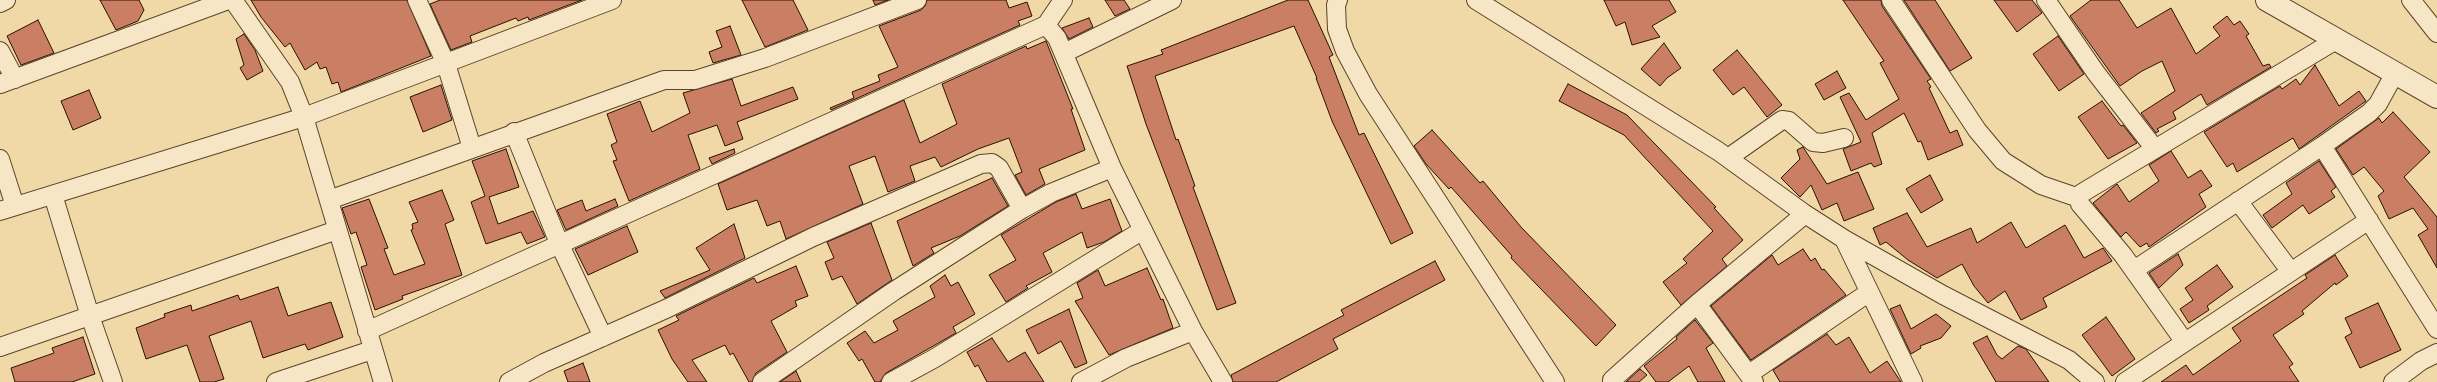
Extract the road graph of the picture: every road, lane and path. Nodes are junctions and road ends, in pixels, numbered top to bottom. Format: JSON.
{"nodes":[{"id":1,"x":6,"y":0,"type":"edge"},
{"id":2,"x":228,"y":0,"type":"edge"},
{"id":3,"x":233,"y":0,"type":"edge"},
{"id":4,"x":417,"y":0,"type":"edge"},
{"id":5,"x":612,"y":0,"type":"edge"},
{"id":6,"x":917,"y":0,"type":"edge"},
{"id":7,"x":1063,"y":0,"type":"edge"},
{"id":8,"x":1338,"y":0,"type":"edge"},
{"id":9,"x":1891,"y":0,"type":"edge"},
{"id":10,"x":2046,"y":0,"type":"edge"},
{"id":11,"x":2267,"y":0,"type":"edge"},
{"id":12,"x":2411,"y":0,"type":"edge"},
{"id":13,"x":1163,"y":2,"type":"edge"},
{"id":14,"x":1486,"y":2,"type":"edge"},
{"id":15,"x":0,"y":4,"type":"edge"},
{"id":16,"x":1046,"y":25,"type":"junction"},
{"id":17,"x":2437,"y":34,"type":"edge"},
{"id":18,"x":2336,"y":40,"type":"junction"},
{"id":19,"x":0,"y":51,"type":"edge"},
{"id":20,"x":1064,"y":53,"type":"junction"},
{"id":21,"x":446,"y":64,"type":"junction"},
{"id":22,"x":2395,"y":73,"type":"junction"},
{"id":23,"x":8,"y":82,"type":"edge"},
{"id":24,"x":2437,"y":97,"type":"edge"},
{"id":25,"x":304,"y":117,"type":"junction"},
{"id":26,"x":514,"y":132,"type":"junction"},
{"id":27,"x":1844,"y":138,"type":"dead end"},
{"id":28,"x":2322,"y":146,"type":"junction"},
{"id":29,"x":472,"y":148,"type":"junction"},
{"id":30,"x":2155,"y":149,"type":"junction"},
{"id":31,"x":1728,"y":158,"type":"junction"},
{"id":32,"x":0,"y":159,"type":"edge"},
{"id":33,"x":1112,"y":168,"type":"junction"},
{"id":34,"x":53,"y":195,"type":"junction"},
{"id":35,"x":2079,"y":198,"type":"junction"},
{"id":36,"x":330,"y":200,"type":"junction"},
{"id":37,"x":2238,"y":201,"type":"junction"},
{"id":38,"x":8,"y":209,"type":"edge"},
{"id":39,"x":1022,"y":209,"type":"junction"},
{"id":40,"x":1805,"y":214,"type":"junction"},
{"id":41,"x":2369,"y":220,"type":"junction"},
{"id":42,"x":337,"y":230,"type":"junction"},
{"id":43,"x":1143,"y":230,"type":"junction"},
{"id":44,"x":1844,"y":239,"type":"junction"},
{"id":45,"x":559,"y":243,"type":"junction"},
{"id":46,"x":2134,"y":270,"type":"junction"},
{"id":47,"x":2291,"y":272,"type":"junction"},
{"id":48,"x":1868,"y":293,"type":"junction"},
{"id":49,"x":1698,"y":304,"type":"junction"},
{"id":50,"x":90,"y":316,"type":"junction"},
{"id":51,"x":2437,"y":329,"type":"edge"},
{"id":52,"x":367,"y":331,"type":"junction"},
{"id":53,"x":1193,"y":331,"type":"junction"},
{"id":54,"x":604,"y":337,"type":"junction"},
{"id":55,"x":2184,"y":341,"type":"junction"},
{"id":56,"x":0,"y":347,"type":"edge"},
{"id":57,"x":372,"y":350,"type":"junction"},
{"id":58,"x":2437,"y":353,"type":"edge"},
{"id":59,"x":1751,"y":378,"type":"edge"},
{"id":60,"x":1612,"y":380,"type":"dead end"},
{"id":61,"x":113,"y":382,"type":"edge"},
{"id":62,"x":276,"y":382,"type":"edge"},
{"id":63,"x":383,"y":382,"type":"edge"},
{"id":64,"x":508,"y":382,"type":"edge"},
{"id":65,"x":762,"y":382,"type":"edge"},
{"id":66,"x":891,"y":382,"type":"edge"},
{"id":67,"x":1081,"y":382,"type":"edge"},
{"id":68,"x":1223,"y":382,"type":"edge"},
{"id":69,"x":1556,"y":382,"type":"edge"},
{"id":70,"x":1913,"y":382,"type":"edge"},
{"id":71,"x":2095,"y":382,"type":"edge"},
{"id":72,"x":2125,"y":382,"type":"edge"},
{"id":73,"x":2393,"y":382,"type":"edge"}],
"edges":[{"from":1,"to":15,"type":"street"},
{"from":2,"to":23,"type":"street"},
{"from":3,"to":25,"type":"street"},
{"from":4,"to":21,"type":"street"},
{"from":5,"to":21,"type":"street"},
{"from":6,"to":26,"type":"street"},
{"from":7,"to":16,"type":"street"},
{"from":8,"to":69,"type":"street"},
{"from":9,"to":35,"type":"street"},
{"from":10,"to":30,"type":"street"},
{"from":11,"to":18,"type":"street"},
{"from":12,"to":17,"type":"street"},
{"from":13,"to":20,"type":"street"},
{"from":14,"to":31,"type":"street"},
{"from":16,"to":20,"type":"street"},
{"from":16,"to":45,"type":"street"},
{"from":18,"to":22,"type":"street"},
{"from":18,"to":30,"type":"street"},
{"from":19,"to":23,"type":"street"},
{"from":20,"to":33,"type":"street"},
{"from":21,"to":25,"type":"street"},
{"from":21,"to":29,"type":"street"},
{"from":22,"to":24,"type":"street"},
{"from":22,"to":28,"type":"street"},
{"from":25,"to":34,"type":"street"},
{"from":25,"to":36,"type":"street"},
{"from":26,"to":29,"type":"street"},
{"from":26,"to":45,"type":"street"},
{"from":27,"to":31,"type":"street"},
{"from":28,"to":37,"type":"street"},
{"from":28,"to":41,"type":"street"},
{"from":29,"to":36,"type":"street"},
{"from":30,"to":35,"type":"street"},
{"from":31,"to":40,"type":"street"},
{"from":32,"to":38,"type":"street"},
{"from":33,"to":39,"type":"street"},
{"from":33,"to":43,"type":"street"},
{"from":34,"to":38,"type":"street"},
{"from":34,"to":50,"type":"street"},
{"from":35,"to":46,"type":"street"},
{"from":36,"to":42,"type":"street"},
{"from":37,"to":46,"type":"street"},
{"from":37,"to":47,"type":"street"},
{"from":39,"to":54,"type":"street"},
{"from":39,"to":65,"type":"street"},
{"from":40,"to":44,"type":"street"},
{"from":40,"to":49,"type":"street"},
{"from":41,"to":47,"type":"street"},
{"from":41,"to":51,"type":"street"},
{"from":42,"to":50,"type":"street"},
{"from":42,"to":52,"type":"street"},
{"from":43,"to":53,"type":"street"},
{"from":43,"to":66,"type":"street"},
{"from":44,"to":48,"type":"street"},
{"from":44,"to":71,"type":"street"},
{"from":45,"to":52,"type":"street"},
{"from":45,"to":54,"type":"street"},
{"from":46,"to":55,"type":"street"},
{"from":47,"to":55,"type":"street"},
{"from":48,"to":59,"type":"street"},
{"from":48,"to":70,"type":"street"},
{"from":49,"to":59,"type":"street"},
{"from":49,"to":60,"type":"street"},
{"from":50,"to":56,"type":"street"},
{"from":50,"to":61,"type":"street"},
{"from":52,"to":57,"type":"street"},
{"from":53,"to":67,"type":"street"},
{"from":53,"to":68,"type":"street"},
{"from":54,"to":64,"type":"street"},
{"from":55,"to":72,"type":"street"},
{"from":57,"to":62,"type":"street"},
{"from":57,"to":63,"type":"street"},
{"from":58,"to":73,"type":"street"}]}
